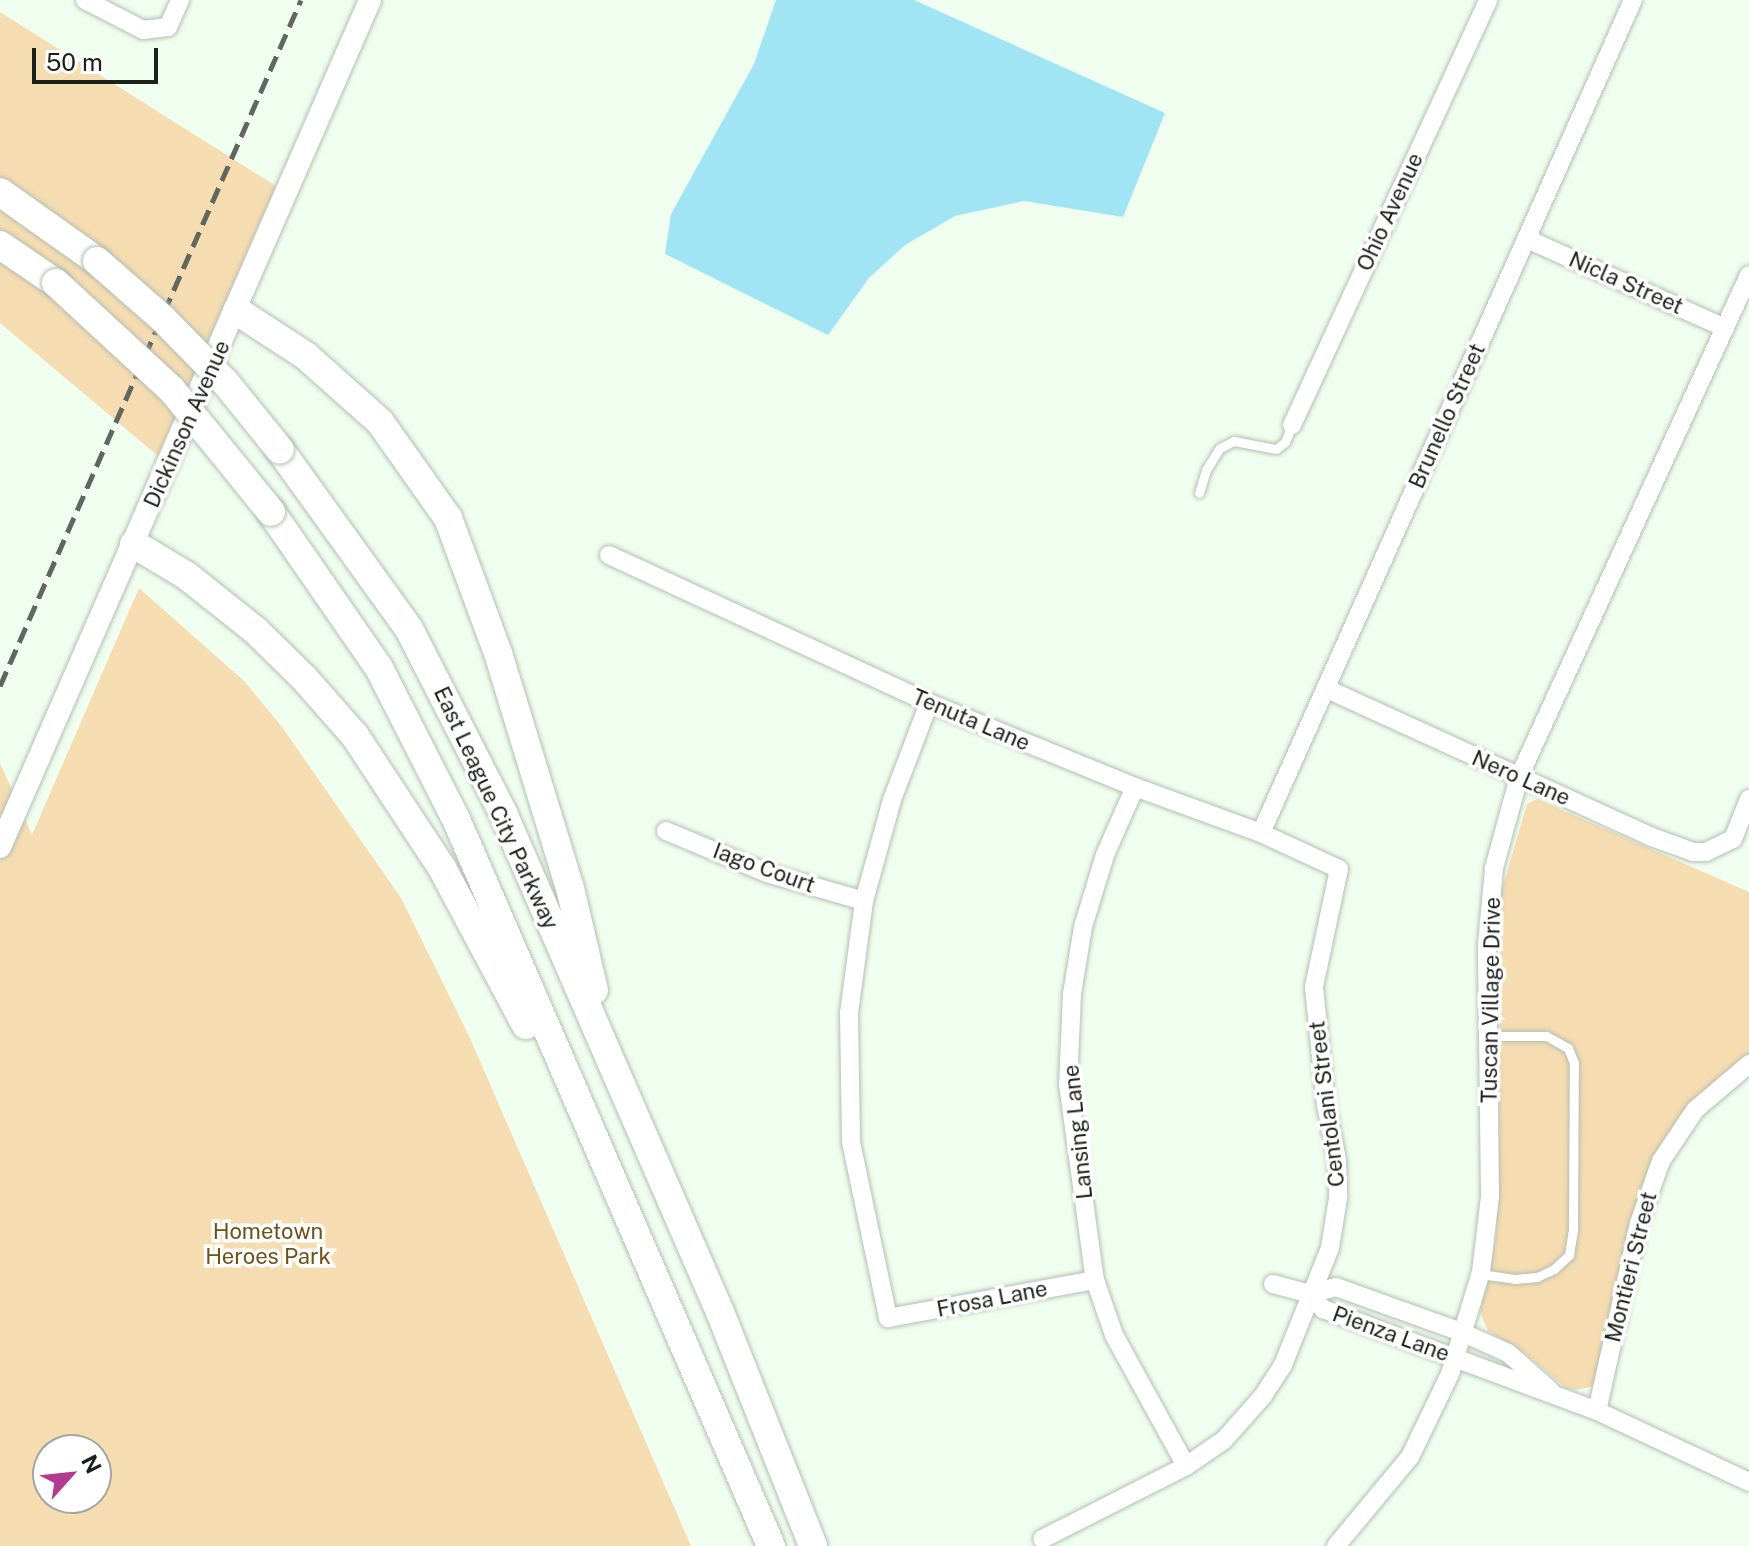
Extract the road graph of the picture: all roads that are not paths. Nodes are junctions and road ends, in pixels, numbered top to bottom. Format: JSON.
{"nodes":[{"id":1,"x":85,"y":0,"type":"edge"},
{"id":2,"x":180,"y":0,"type":"edge"},
{"id":3,"x":370,"y":0,"type":"edge"},
{"id":4,"x":1488,"y":0,"type":"edge"},
{"id":5,"x":1633,"y":0,"type":"edge"},
{"id":6,"x":0,"y":192,"type":"edge"},
{"id":7,"x":1527,"y":239,"type":"junction"},
{"id":8,"x":0,"y":245,"type":"edge"},
{"id":9,"x":1749,"y":275,"type":"edge"},
{"id":10,"x":237,"y":311,"type":"junction"},
{"id":11,"x":1725,"y":328,"type":"junction"},
{"id":12,"x":1292,"y":425,"type":"joint"},
{"id":13,"x":1199,"y":493,"type":"dead end"},
{"id":14,"x":134,"y":544,"type":"junction"},
{"id":15,"x":609,"y":555,"type":"dead end"},
{"id":16,"x":1327,"y":689,"type":"junction"},
{"id":17,"x":929,"y":703,"type":"junction"},
{"id":18,"x":1519,"y":777,"type":"junction"},
{"id":19,"x":1135,"y":787,"type":"junction"},
{"id":20,"x":1749,"y":799,"type":"edge"},
{"id":21,"x":666,"y":831,"type":"dead end"},
{"id":22,"x":1261,"y":833,"type":"junction"},
{"id":23,"x":0,"y":847,"type":"edge"},
{"id":24,"x":1339,"y":869,"type":"joint"},
{"id":25,"x":864,"y":901,"type":"junction"},
{"id":26,"x":1488,"y":1036,"type":"junction"},
{"id":27,"x":609,"y":1057,"type":"junction"},
{"id":28,"x":1749,"y":1064,"type":"edge"},
{"id":29,"x":1480,"y":1274,"type":"junction"},
{"id":30,"x":1095,"y":1280,"type":"junction"},
{"id":31,"x":1273,"y":1284,"type":"dead end"},
{"id":32,"x":1310,"y":1294,"type":"junction"},
{"id":33,"x":1461,"y":1332,"type":"junction"},
{"id":34,"x":1453,"y":1356,"type":"junction"},
{"id":35,"x":689,"y":1357,"type":"junction"},
{"id":36,"x":1555,"y":1394,"type":"junction"},
{"id":37,"x":1597,"y":1411,"type":"junction"},
{"id":38,"x":1186,"y":1466,"type":"junction"},
{"id":39,"x":1749,"y":1482,"type":"edge"},
{"id":40,"x":1042,"y":1539,"type":"dead end"},
{"id":41,"x":771,"y":1546,"type":"edge"},
{"id":42,"x":813,"y":1546,"type":"edge"},
{"id":43,"x":1336,"y":1546,"type":"edge"}],
"edges":[{"from":1,"to":2,"type":"street"},
{"from":3,"to":10,"type":"street","name":"Dickinson Avenue"},
{"from":4,"to":12,"type":"street","name":"Ohio Avenue"},
{"from":5,"to":7,"type":"street","name":"Brunello Street"},
{"from":6,"to":27,"type":"main road","name":"East League City Parkway","bridge":true},
{"from":7,"to":11,"type":"street","name":"Nicla Street"},
{"from":7,"to":16,"type":"street","name":"Brunello Street"},
{"from":8,"to":35,"type":"main road","name":"East League City Parkway","bridge":true},
{"from":9,"to":11,"type":"street","name":"Tuscan Village Drive"},
{"from":10,"to":14,"type":"street","name":"Dickinson Avenue"},
{"from":10,"to":27,"type":"main road"},
{"from":11,"to":18,"type":"street","name":"Tuscan Village Drive"},
{"from":12,"to":13,"type":"lane"},
{"from":14,"to":23,"type":"street","name":"Dickinson Avenue"},
{"from":14,"to":35,"type":"main road"},
{"from":15,"to":17,"type":"street","name":"Tenuta Lane"},
{"from":16,"to":18,"type":"street","name":"Nero Lane"},
{"from":16,"to":22,"type":"street","name":"Brunello Street"},
{"from":17,"to":19,"type":"street","name":"Tenuta Lane"},
{"from":17,"to":25,"type":"street"},
{"from":18,"to":20,"type":"street","name":"Nero Lane"},
{"from":18,"to":26,"type":"street","name":"Tuscan Village Drive"},
{"from":19,"to":22,"type":"street","name":"Tenuta Lane"},
{"from":19,"to":30,"type":"street","name":"Lansing Lane"},
{"from":21,"to":25,"type":"street","name":"Iago Court"},
{"from":22,"to":24,"type":"street","name":"Tenuta Lane"},
{"from":24,"to":32,"type":"street","name":"Centolani Street"},
{"from":25,"to":30,"type":"street","name":"Frosa Lane"},
{"from":26,"to":29,"type":"street","name":"Tuscan Village Drive"},
{"from":26,"to":29,"type":"lane"},
{"from":27,"to":42,"type":"main road","name":"East League City Parkway"},
{"from":28,"to":37,"type":"street","name":"Montieri Street"},
{"from":29,"to":33,"type":"street","name":"Tuscan Village Drive"},
{"from":30,"to":38,"type":"street","name":"Lansing Lane"},
{"from":31,"to":32,"type":"street"},
{"from":32,"to":33,"type":"street","name":"Pienza Lane"},
{"from":32,"to":34,"type":"street","name":"Pienza Lane"},
{"from":32,"to":38,"type":"street","name":"Centolani Street"},
{"from":33,"to":34,"type":"street","name":"Tuscan Village Drive"},
{"from":33,"to":36,"type":"street","name":"Pienza Lane"},
{"from":34,"to":36,"type":"street","name":"Pienza Lane"},
{"from":34,"to":43,"type":"street","name":"Tuscan Village Drive"},
{"from":35,"to":41,"type":"main road","name":"East League City Parkway"},
{"from":36,"to":37,"type":"street","name":"Pienza Lane"},
{"from":37,"to":39,"type":"street","name":"Pienza Lane"},
{"from":38,"to":40,"type":"street","name":"Centolani Street"}]}
